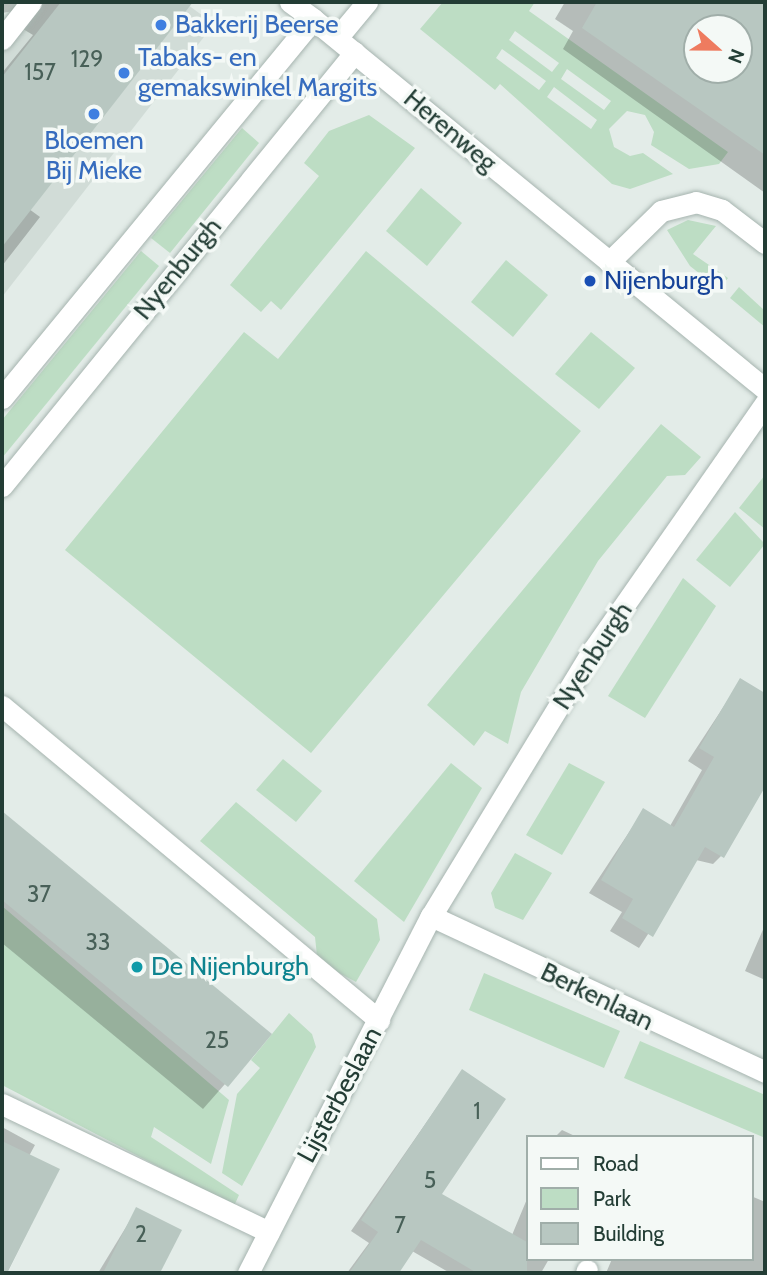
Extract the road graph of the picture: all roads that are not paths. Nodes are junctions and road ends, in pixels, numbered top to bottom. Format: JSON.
{"nodes":[{"id":1,"x":31,"y":2,"type":"edge"},
{"id":2,"x":290,"y":2,"type":"edge"},
{"id":3,"x":367,"y":2,"type":"edge"},
{"id":4,"x":313,"y":19,"type":"junction"},
{"id":5,"x":337,"y":38,"type":"junction"},
{"id":6,"x":2,"y":39,"type":"edge"},
{"id":7,"x":355,"y":52,"type":"junction"},
{"id":8,"x":765,"y":243,"type":"edge"},
{"id":9,"x":609,"y":262,"type":"junction"},
{"id":10,"x":765,"y":388,"type":"edge"},
{"id":11,"x":2,"y":398,"type":"edge"},
{"id":12,"x":765,"y":403,"type":"edge"},
{"id":13,"x":2,"y":486,"type":"edge"},
{"id":14,"x":2,"y":706,"type":"edge"},
{"id":15,"x":432,"y":916,"type":"junction"},
{"id":16,"x":379,"y":1020,"type":"junction"},
{"id":17,"x":765,"y":1072,"type":"edge"},
{"id":18,"x":2,"y":1104,"type":"edge"},
{"id":19,"x":269,"y":1231,"type":"junction"},
{"id":20,"x":248,"y":1273,"type":"edge"}],
"edges":[{"from":1,"to":6,"type":"street"},
{"from":2,"to":4,"type":"street","name":"Herenweg"},
{"from":3,"to":5,"type":"street"},
{"from":4,"to":5,"type":"street","name":"Herenweg"},
{"from":4,"to":11,"type":"street","name":"Nyenburgh"},
{"from":5,"to":7,"type":"street","name":"Herenweg"},
{"from":7,"to":9,"type":"street","name":"Herenweg"},
{"from":7,"to":13,"type":"street","name":"Nyenburgh"},
{"from":8,"to":9,"type":"street"},
{"from":9,"to":10,"type":"street","name":"Herenweg"},
{"from":12,"to":15,"type":"street","name":"Nyenburgh"},
{"from":14,"to":16,"type":"street"},
{"from":15,"to":16,"type":"street","name":"Lijsterbeslaan"},
{"from":15,"to":17,"type":"street","name":"Berkenlaan"},
{"from":16,"to":19,"type":"street","name":"Lijsterbeslaan"},
{"from":18,"to":19,"type":"street"},
{"from":19,"to":20,"type":"street","name":"Lijsterbeslaan"}]}
